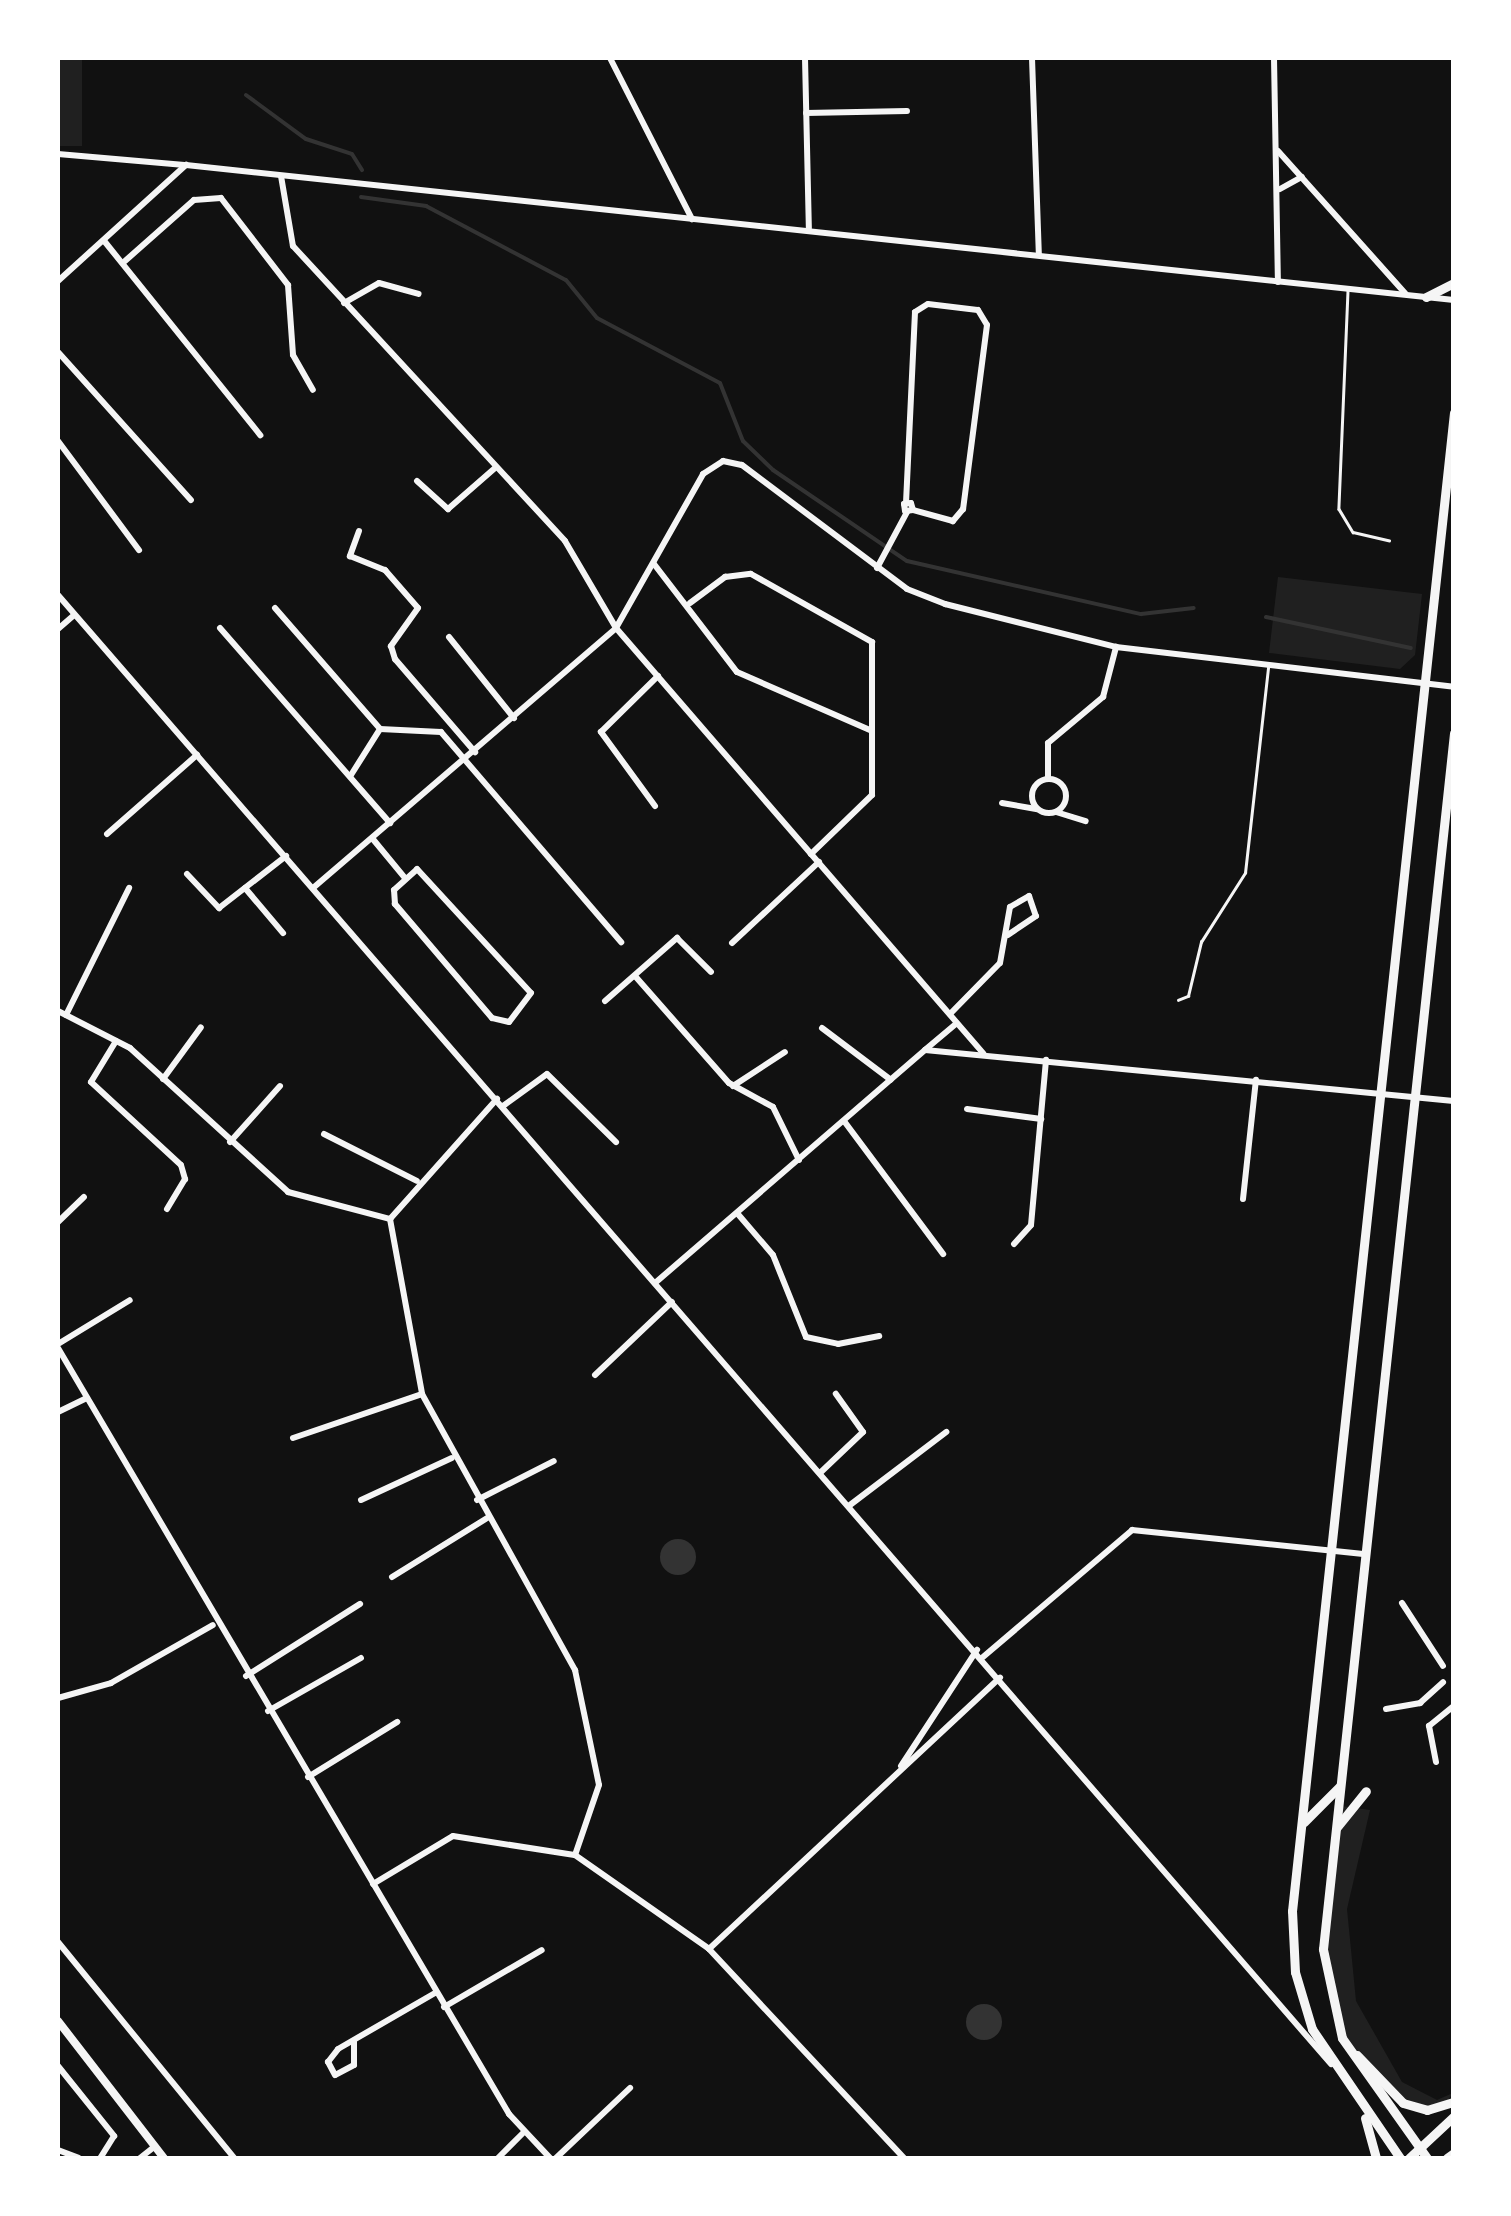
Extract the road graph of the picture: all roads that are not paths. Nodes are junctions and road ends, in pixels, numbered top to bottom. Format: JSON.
{"nodes":[{"id":1,"x":610,"y":58,"type":"edge"},
{"id":2,"x":805,"y":58,"type":"edge"},
{"id":3,"x":1032,"y":58,"type":"edge"},
{"id":4,"x":1274,"y":58,"type":"edge"},
{"id":5,"x":907,"y":111,"type":"dead end"},
{"id":6,"x":806,"y":113,"type":"junction"},
{"id":7,"x":1278,"y":151,"type":"junction"},
{"id":8,"x":58,"y":154,"type":"edge"},
{"id":9,"x":186,"y":165,"type":"junction"},
{"id":10,"x":281,"y":176,"type":"junction"},
{"id":11,"x":1302,"y":177,"type":"junction"},
{"id":12,"x":1280,"y":190,"type":"junction"},
{"id":13,"x":692,"y":218,"type":"junction"},
{"id":14,"x":809,"y":228,"type":"junction"},
{"id":15,"x":105,"y":242,"type":"junction"},
{"id":16,"x":1040,"y":254,"type":"junction"},
{"id":17,"x":125,"y":261,"type":"junction"},
{"id":18,"x":58,"y":282,"type":"edge"},
{"id":19,"x":1278,"y":282,"type":"junction"},
{"id":20,"x":1454,"y":283,"type":"edge"},
{"id":21,"x":1348,"y":289,"type":"junction"},
{"id":22,"x":419,"y":294,"type":"dead end"},
{"id":23,"x":1406,"y":294,"type":"junction"},
{"id":24,"x":1426,"y":296,"type":"junction"},
{"id":25,"x":1454,"y":300,"type":"edge"},
{"id":26,"x":344,"y":303,"type":"junction"},
{"id":27,"x":58,"y":352,"type":"edge"},
{"id":28,"x":312,"y":390,"type":"dead end"},
{"id":29,"x":1454,"y":413,"type":"edge"},
{"id":30,"x":260,"y":434,"type":"dead end"},
{"id":31,"x":58,"y":441,"type":"edge"},
{"id":32,"x":494,"y":468,"type":"junction"},
{"id":33,"x":417,"y":480,"type":"dead end"},
{"id":34,"x":190,"y":500,"type":"dead end"},
{"id":35,"x":909,"y":508,"type":"junction"},
{"id":36,"x":359,"y":531,"type":"dead end"},
{"id":37,"x":1389,"y":540,"type":"dead end"},
{"id":38,"x":139,"y":550,"type":"dead end"},
{"id":39,"x":654,"y":564,"type":"junction"},
{"id":40,"x":877,"y":568,"type":"junction"},
{"id":41,"x":58,"y":595,"type":"edge"},
{"id":42,"x":690,"y":603,"type":"junction"},
{"id":43,"x":275,"y":608,"type":"dead end"},
{"id":44,"x":74,"y":615,"type":"junction"},
{"id":45,"x":220,"y":628,"type":"dead end"},
{"id":46,"x":616,"y":628,"type":"junction"},
{"id":47,"x":58,"y":629,"type":"edge"},
{"id":48,"x":449,"y":637,"type":"dead end"},
{"id":49,"x":1116,"y":646,"type":"junction"},
{"id":50,"x":1268,"y":667,"type":"junction"},
{"id":51,"x":658,"y":676,"type":"junction"},
{"id":52,"x":1423,"y":684,"type":"junction"},
{"id":53,"x":1454,"y":687,"type":"edge"},
{"id":54,"x":514,"y":718,"type":"junction"},
{"id":55,"x":380,"y":729,"type":"junction"},
{"id":56,"x":870,"y":730,"type":"junction"},
{"id":57,"x":1454,"y":732,"type":"edge"},
{"id":58,"x":475,"y":752,"type":"junction"},
{"id":59,"x":197,"y":755,"type":"junction"},
{"id":60,"x":463,"y":762,"type":"junction"},
{"id":61,"x":1451,"y":771,"type":"edge"},
{"id":62,"x":351,"y":774,"type":"junction"},
{"id":63,"x":1048,"y":778,"type":"junction"},
{"id":64,"x":1002,"y":803,"type":"dead end"},
{"id":65,"x":654,"y":806,"type":"dead end"},
{"id":66,"x":1038,"y":809,"type":"junction"},
{"id":67,"x":1056,"y":812,"type":"junction"},
{"id":68,"x":1086,"y":820,"type":"dead end"},
{"id":69,"x":390,"y":823,"type":"junction"},
{"id":70,"x":108,"y":834,"type":"dead end"},
{"id":71,"x":372,"y":838,"type":"junction"},
{"id":72,"x":811,"y":854,"type":"junction"},
{"id":73,"x":286,"y":856,"type":"junction"},
{"id":74,"x":1439,"y":861,"type":"junction"},
{"id":75,"x":818,"y":862,"type":"junction"},
{"id":76,"x":1454,"y":862,"type":"edge"},
{"id":77,"x":187,"y":874,"type":"dead end"},
{"id":78,"x":406,"y":878,"type":"junction"},
{"id":79,"x":129,"y":888,"type":"dead end"},
{"id":80,"x":245,"y":888,"type":"junction"},
{"id":81,"x":313,"y":888,"type":"junction"},
{"id":82,"x":283,"y":933,"type":"dead end"},
{"id":83,"x":1008,"y":935,"type":"junction"},
{"id":84,"x":622,"y":942,"type":"dead end"},
{"id":85,"x":732,"y":942,"type":"dead end"},
{"id":86,"x":711,"y":972,"type":"dead end"},
{"id":87,"x":635,"y":976,"type":"junction"},
{"id":88,"x":605,"y":1000,"type":"dead end"},
{"id":89,"x":1178,"y":1000,"type":"dead end"},
{"id":90,"x":62,"y":1013,"type":"edge"},
{"id":91,"x":950,"y":1014,"type":"junction"},
{"id":92,"x":956,"y":1022,"type":"junction"},
{"id":93,"x":201,"y":1027,"type":"dead end"},
{"id":94,"x":822,"y":1028,"type":"dead end"},
{"id":95,"x":116,"y":1041,"type":"junction"},
{"id":96,"x":925,"y":1050,"type":"junction"},
{"id":97,"x":786,"y":1052,"type":"dead end"},
{"id":98,"x":984,"y":1053,"type":"junction"},
{"id":99,"x":1046,"y":1060,"type":"junction"},
{"id":100,"x":163,"y":1079,"type":"junction"},
{"id":101,"x":891,"y":1080,"type":"junction"},
{"id":102,"x":1256,"y":1080,"type":"junction"},
{"id":103,"x":280,"y":1086,"type":"dead end"},
{"id":104,"x":732,"y":1086,"type":"junction"},
{"id":105,"x":1382,"y":1092,"type":"junction"},
{"id":106,"x":1414,"y":1098,"type":"junction"},
{"id":107,"x":497,"y":1099,"type":"junction"},
{"id":108,"x":1454,"y":1101,"type":"edge"},
{"id":109,"x":503,"y":1106,"type":"junction"},
{"id":110,"x":967,"y":1109,"type":"dead end"},
{"id":111,"x":1042,"y":1119,"type":"junction"},
{"id":112,"x":844,"y":1120,"type":"junction"},
{"id":113,"x":324,"y":1134,"type":"dead end"},
{"id":114,"x":230,"y":1142,"type":"junction"},
{"id":115,"x":616,"y":1142,"type":"dead end"},
{"id":116,"x":799,"y":1160,"type":"junction"},
{"id":117,"x":416,"y":1181,"type":"junction"},
{"id":118,"x":84,"y":1197,"type":"dead end"},
{"id":119,"x":1243,"y":1199,"type":"dead end"},
{"id":120,"x":167,"y":1209,"type":"dead end"},
{"id":121,"x":738,"y":1212,"type":"junction"},
{"id":122,"x":390,"y":1220,"type":"junction"},
{"id":123,"x":58,"y":1222,"type":"edge"},
{"id":124,"x":1014,"y":1244,"type":"dead end"},
{"id":125,"x":943,"y":1254,"type":"dead end"},
{"id":126,"x":655,"y":1283,"type":"junction"},
{"id":127,"x":130,"y":1300,"type":"dead end"},
{"id":128,"x":672,"y":1302,"type":"junction"},
{"id":129,"x":879,"y":1336,"type":"dead end"},
{"id":130,"x":58,"y":1346,"type":"edge"},
{"id":131,"x":595,"y":1375,"type":"dead end"},
{"id":132,"x":422,"y":1394,"type":"junction"},
{"id":133,"x":836,"y":1394,"type":"dead end"},
{"id":134,"x":87,"y":1398,"type":"junction"},
{"id":135,"x":58,"y":1412,"type":"edge"},
{"id":136,"x":946,"y":1432,"type":"dead end"},
{"id":137,"x":293,"y":1438,"type":"dead end"},
{"id":138,"x":452,"y":1458,"type":"junction"},
{"id":139,"x":554,"y":1461,"type":"dead end"},
{"id":140,"x":821,"y":1472,"type":"junction"},
{"id":141,"x":360,"y":1500,"type":"dead end"},
{"id":142,"x":477,"y":1500,"type":"junction"},
{"id":143,"x":850,"y":1505,"type":"junction"},
{"id":144,"x":487,"y":1518,"type":"junction"},
{"id":145,"x":1333,"y":1550,"type":"junction"},
{"id":146,"x":1367,"y":1554,"type":"junction"},
{"id":147,"x":392,"y":1577,"type":"dead end"},
{"id":148,"x":360,"y":1604,"type":"dead end"},
{"id":149,"x":1402,"y":1604,"type":"dead end"},
{"id":150,"x":213,"y":1625,"type":"junction"},
{"id":151,"x":980,"y":1654,"type":"junction"},
{"id":152,"x":361,"y":1658,"type":"dead end"},
{"id":153,"x":1443,"y":1666,"type":"dead end"},
{"id":154,"x":246,"y":1676,"type":"junction"},
{"id":155,"x":1000,"y":1678,"type":"junction"},
{"id":156,"x":1443,"y":1682,"type":"dead end"},
{"id":157,"x":58,"y":1698,"type":"edge"},
{"id":158,"x":1454,"y":1706,"type":"edge"},
{"id":159,"x":1386,"y":1709,"type":"dead end"},
{"id":160,"x":268,"y":1711,"type":"junction"},
{"id":161,"x":397,"y":1722,"type":"dead end"},
{"id":162,"x":1436,"y":1762,"type":"dead end"},
{"id":163,"x":896,"y":1776,"type":"junction"},
{"id":164,"x":308,"y":1777,"type":"junction"},
{"id":165,"x":1340,"y":1786,"type":"junction"},
{"id":166,"x":1366,"y":1791,"type":"dead end"},
{"id":167,"x":1302,"y":1826,"type":"junction"},
{"id":168,"x":1333,"y":1838,"type":"junction"},
{"id":169,"x":574,"y":1855,"type":"junction"},
{"id":170,"x":373,"y":1884,"type":"junction"},
{"id":171,"x":58,"y":1942,"type":"edge"},
{"id":172,"x":542,"y":1950,"type":"dead end"},
{"id":173,"x":709,"y":1950,"type":"junction"},
{"id":174,"x":436,"y":1993,"type":"junction"},
{"id":175,"x":444,"y":2007,"type":"junction"},
{"id":176,"x":58,"y":2021,"type":"edge"},
{"id":177,"x":1342,"y":2038,"type":"junction"},
{"id":178,"x":354,"y":2041,"type":"junction"},
{"id":179,"x":1331,"y":2064,"type":"junction"},
{"id":180,"x":58,"y":2066,"type":"edge"},
{"id":181,"x":630,"y":2088,"type":"dead end"},
{"id":182,"x":1355,"y":2096,"type":"junction"},
{"id":183,"x":1454,"y":2102,"type":"edge"},
{"id":184,"x":1454,"y":2116,"type":"edge"},
{"id":185,"x":523,"y":2133,"type":"junction"},
{"id":186,"x":59,"y":2146,"type":"edge"},
{"id":187,"x":154,"y":2147,"type":"junction"},
{"id":188,"x":1420,"y":2148,"type":"junction"},
{"id":189,"x":1454,"y":2153,"type":"edge"},
{"id":190,"x":79,"y":2158,"type":"edge"},
{"id":191,"x":100,"y":2158,"type":"edge"},
{"id":192,"x":140,"y":2158,"type":"edge"},
{"id":193,"x":164,"y":2158,"type":"edge"},
{"id":194,"x":234,"y":2158,"type":"edge"},
{"id":195,"x":498,"y":2158,"type":"edge"},
{"id":196,"x":553,"y":2158,"type":"edge"},
{"id":197,"x":904,"y":2158,"type":"edge"},
{"id":198,"x":1376,"y":2158,"type":"edge"},
{"id":199,"x":1400,"y":2158,"type":"edge"},
{"id":200,"x":1409,"y":2158,"type":"edge"},
{"id":201,"x":1428,"y":2158,"type":"edge"},
{"id":202,"x":1447,"y":2158,"type":"edge"}],
"edges":[{"from":1,"to":13,"type":"street"},
{"from":2,"to":6,"type":"street"},
{"from":3,"to":16,"type":"street"},
{"from":4,"to":7,"type":"street"},
{"from":5,"to":6,"type":"street"},
{"from":6,"to":14,"type":"street"},
{"from":7,"to":11,"type":"street"},
{"from":7,"to":12,"type":"street"},
{"from":8,"to":9,"type":"street"},
{"from":9,"to":10,"type":"street"},
{"from":9,"to":15,"type":"street"},
{"from":10,"to":13,"type":"street"},
{"from":10,"to":26,"type":"street"},
{"from":11,"to":12,"type":"street"},
{"from":11,"to":23,"type":"street"},
{"from":12,"to":19,"type":"street"},
{"from":13,"to":14,"type":"street"},
{"from":14,"to":16,"type":"street"},
{"from":15,"to":17,"type":"street"},
{"from":15,"to":18,"type":"street"},
{"from":16,"to":19,"type":"street"},
{"from":17,"to":28,"type":"street"},
{"from":17,"to":30,"type":"street"},
{"from":19,"to":21,"type":"street"},
{"from":20,"to":24,"type":"main road"},
{"from":21,"to":23,"type":"street"},
{"from":21,"to":37,"type":"lane"},
{"from":22,"to":26,"type":"street"},
{"from":23,"to":24,"type":"street"},
{"from":24,"to":25,"type":"street"},
{"from":26,"to":32,"type":"street"},
{"from":27,"to":34,"type":"street"},
{"from":29,"to":52,"type":"main road"},
{"from":31,"to":38,"type":"street"},
{"from":32,"to":33,"type":"street"},
{"from":32,"to":46,"type":"street"},
{"from":35,"to":35,"type":"street"},
{"from":35,"to":40,"type":"street"},
{"from":36,"to":58,"type":"street"},
{"from":39,"to":40,"type":"street"},
{"from":39,"to":42,"type":"street"},
{"from":39,"to":46,"type":"street"},
{"from":40,"to":49,"type":"street"},
{"from":41,"to":44,"type":"street"},
{"from":42,"to":56,"type":"street"},
{"from":42,"to":56,"type":"street"},
{"from":43,"to":55,"type":"street"},
{"from":44,"to":47,"type":"street"},
{"from":44,"to":59,"type":"street"},
{"from":45,"to":62,"type":"street"},
{"from":46,"to":51,"type":"street"},
{"from":46,"to":54,"type":"street"},
{"from":48,"to":54,"type":"street"},
{"from":49,"to":50,"type":"street"},
{"from":49,"to":63,"type":"street"},
{"from":50,"to":52,"type":"street"},
{"from":50,"to":89,"type":"lane"},
{"from":51,"to":65,"type":"street"},
{"from":51,"to":72,"type":"street"},
{"from":52,"to":53,"type":"street"},
{"from":52,"to":105,"type":"main road"},
{"from":54,"to":58,"type":"street"},
{"from":55,"to":60,"type":"street"},
{"from":55,"to":62,"type":"street"},
{"from":56,"to":72,"type":"street"},
{"from":57,"to":61,"type":"main road"},
{"from":58,"to":60,"type":"street"},
{"from":59,"to":70,"type":"street"},
{"from":59,"to":73,"type":"street"},
{"from":60,"to":69,"type":"street"},
{"from":60,"to":84,"type":"street"},
{"from":61,"to":74,"type":"main road"},
{"from":62,"to":69,"type":"street"},
{"from":63,"to":66,"type":"street"},
{"from":63,"to":67,"type":"street"},
{"from":64,"to":66,"type":"street"},
{"from":66,"to":67,"type":"street"},
{"from":67,"to":68,"type":"street"},
{"from":69,"to":71,"type":"street"},
{"from":71,"to":78,"type":"street"},
{"from":71,"to":81,"type":"street"},
{"from":72,"to":75,"type":"street"},
{"from":73,"to":80,"type":"street"},
{"from":73,"to":81,"type":"street"},
{"from":74,"to":76,"type":"lane"},
{"from":74,"to":106,"type":"main road"},
{"from":75,"to":85,"type":"street"},
{"from":75,"to":91,"type":"street"},
{"from":77,"to":80,"type":"street"},
{"from":78,"to":78,"type":"street"},
{"from":79,"to":90,"type":"street"},
{"from":80,"to":82,"type":"street"},
{"from":81,"to":107,"type":"street"},
{"from":83,"to":83,"type":"street"},
{"from":83,"to":91,"type":"street"},
{"from":86,"to":87,"type":"street"},
{"from":87,"to":88,"type":"street"},
{"from":87,"to":104,"type":"street"},
{"from":90,"to":95,"type":"street"},
{"from":91,"to":92,"type":"street"},
{"from":92,"to":96,"type":"street"},
{"from":92,"to":98,"type":"street"},
{"from":93,"to":100,"type":"street"},
{"from":94,"to":101,"type":"street"},
{"from":95,"to":100,"type":"street"},
{"from":95,"to":120,"type":"street"},
{"from":96,"to":98,"type":"street"},
{"from":96,"to":101,"type":"street"},
{"from":97,"to":104,"type":"street"},
{"from":98,"to":99,"type":"street"},
{"from":99,"to":102,"type":"street"},
{"from":99,"to":111,"type":"street"},
{"from":100,"to":114,"type":"street"},
{"from":101,"to":112,"type":"street"},
{"from":102,"to":105,"type":"street"},
{"from":102,"to":119,"type":"street"},
{"from":103,"to":114,"type":"street"},
{"from":104,"to":116,"type":"street"},
{"from":105,"to":106,"type":"street"},
{"from":105,"to":145,"type":"main road"},
{"from":106,"to":108,"type":"street"},
{"from":106,"to":146,"type":"main road"},
{"from":107,"to":109,"type":"street"},
{"from":107,"to":117,"type":"street"},
{"from":109,"to":115,"type":"street"},
{"from":109,"to":126,"type":"street"},
{"from":110,"to":111,"type":"street"},
{"from":111,"to":124,"type":"street"},
{"from":112,"to":116,"type":"street"},
{"from":112,"to":125,"type":"street"},
{"from":113,"to":117,"type":"street"},
{"from":114,"to":122,"type":"street"},
{"from":116,"to":121,"type":"street"},
{"from":117,"to":122,"type":"street"},
{"from":118,"to":123,"type":"street"},
{"from":121,"to":126,"type":"street"},
{"from":121,"to":129,"type":"street"},
{"from":122,"to":132,"type":"street"},
{"from":126,"to":128,"type":"street"},
{"from":127,"to":130,"type":"street"},
{"from":128,"to":131,"type":"street"},
{"from":128,"to":140,"type":"street"},
{"from":130,"to":134,"type":"street"},
{"from":132,"to":137,"type":"street"},
{"from":132,"to":138,"type":"street"},
{"from":133,"to":140,"type":"street"},
{"from":134,"to":135,"type":"street"},
{"from":134,"to":150,"type":"street"},
{"from":136,"to":143,"type":"street"},
{"from":138,"to":141,"type":"street"},
{"from":138,"to":142,"type":"street"},
{"from":139,"to":142,"type":"street"},
{"from":140,"to":143,"type":"street"},
{"from":142,"to":144,"type":"street"},
{"from":143,"to":151,"type":"street"},
{"from":144,"to":147,"type":"street"},
{"from":144,"to":169,"type":"street"},
{"from":145,"to":146,"type":"street"},
{"from":145,"to":151,"type":"street"},
{"from":145,"to":167,"type":"main road"},
{"from":146,"to":165,"type":"main road"},
{"from":148,"to":154,"type":"street"},
{"from":149,"to":153,"type":"street"},
{"from":150,"to":154,"type":"street"},
{"from":150,"to":157,"type":"street"},
{"from":151,"to":155,"type":"street"},
{"from":151,"to":163,"type":"street"},
{"from":152,"to":160,"type":"street"},
{"from":154,"to":160,"type":"street"},
{"from":155,"to":163,"type":"street"},
{"from":155,"to":179,"type":"street"},
{"from":156,"to":159,"type":"street"},
{"from":158,"to":162,"type":"street"},
{"from":160,"to":164,"type":"street"},
{"from":161,"to":164,"type":"street"},
{"from":163,"to":173,"type":"street"},
{"from":164,"to":170,"type":"street"},
{"from":165,"to":167,"type":"main road"},
{"from":165,"to":168,"type":"main road"},
{"from":166,"to":168,"type":"main road"},
{"from":167,"to":179,"type":"main road"},
{"from":168,"to":177,"type":"main road"},
{"from":169,"to":170,"type":"street"},
{"from":169,"to":173,"type":"street"},
{"from":170,"to":174,"type":"street"},
{"from":171,"to":194,"type":"street"},
{"from":172,"to":175,"type":"street"},
{"from":173,"to":197,"type":"street"},
{"from":174,"to":175,"type":"street"},
{"from":174,"to":178,"type":"street"},
{"from":175,"to":185,"type":"street"},
{"from":176,"to":187,"type":"street"},
{"from":177,"to":183,"type":"main road"},
{"from":177,"to":188,"type":"main road"},
{"from":178,"to":178,"type":"street"},
{"from":179,"to":182,"type":"main road"},
{"from":180,"to":191,"type":"street"},
{"from":181,"to":196,"type":"street"},
{"from":182,"to":198,"type":"main road"},
{"from":182,"to":199,"type":"main road"},
{"from":184,"to":188,"type":"main road"},
{"from":185,"to":195,"type":"street"},
{"from":185,"to":196,"type":"street"},
{"from":186,"to":190,"type":"street"},
{"from":187,"to":192,"type":"street"},
{"from":187,"to":193,"type":"street"},
{"from":188,"to":200,"type":"main road"},
{"from":188,"to":201,"type":"main road"},
{"from":189,"to":202,"type":"main road"}]}
